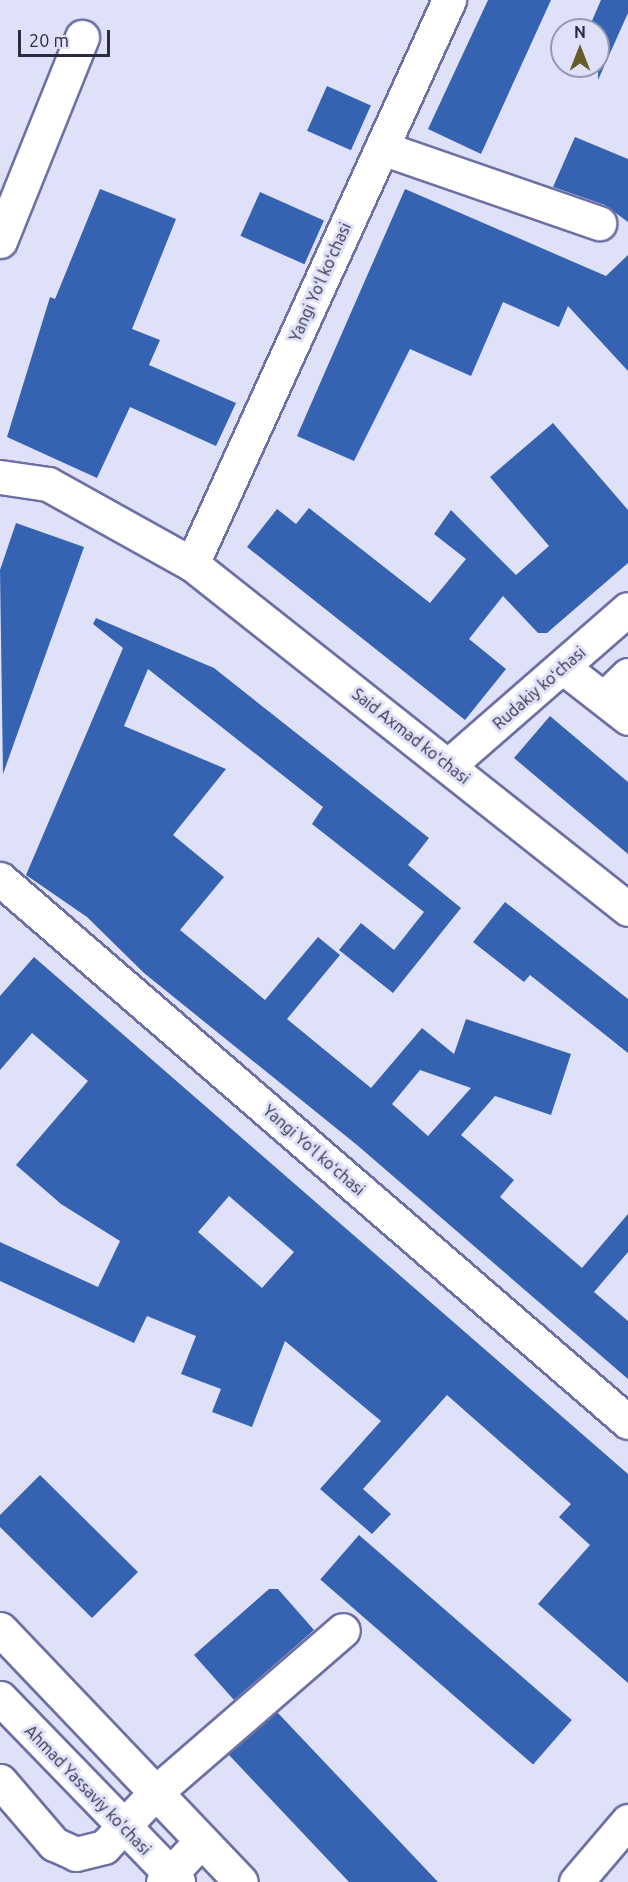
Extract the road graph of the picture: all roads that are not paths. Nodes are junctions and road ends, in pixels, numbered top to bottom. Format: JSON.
{"nodes":[{"id":1,"x":449,"y":0,"type":"edge"},
{"id":2,"x":82,"y":37,"type":"dead end"},
{"id":3,"x":382,"y":148,"type":"junction"},
{"id":4,"x":599,"y":223,"type":"dead end"},
{"id":5,"x":0,"y":241,"type":"edge"},
{"id":6,"x":0,"y":477,"type":"edge"},
{"id":7,"x":192,"y":564,"type":"junction"},
{"id":8,"x":628,"y":609,"type":"edge"},
{"id":9,"x":564,"y":668,"type":"junction"},
{"id":10,"x":628,"y":675,"type":"edge"},
{"id":11,"x":616,"y":708,"type":"edge"},
{"id":12,"x":449,"y":765,"type":"junction"},
{"id":13,"x":0,"y":879,"type":"edge"},
{"id":14,"x":628,"y":909,"type":"edge"},
{"id":15,"x":628,"y":1422,"type":"edge"},
{"id":16,"x":0,"y":1629,"type":"edge"},
{"id":17,"x":343,"y":1630,"type":"dead end"},
{"id":18,"x":0,"y":1698,"type":"edge"},
{"id":19,"x":0,"y":1781,"type":"edge"},
{"id":20,"x":156,"y":1792,"type":"junction"},
{"id":21,"x":628,"y":1821,"type":"edge"},
{"id":22,"x":120,"y":1827,"type":"junction"},
{"id":23,"x":201,"y":1841,"type":"junction"},
{"id":24,"x":170,"y":1879,"type":"edge"},
{"id":25,"x":241,"y":1882,"type":"edge"},
{"id":26,"x":576,"y":1882,"type":"edge"}],
"edges":[{"from":1,"to":3,"type":"street","name":"Yangi Yoʻl koʻchasi"},
{"from":2,"to":5,"type":"street"},
{"from":3,"to":4,"type":"street"},
{"from":3,"to":7,"type":"street","name":"Yangi Yoʻl koʻchasi"},
{"from":6,"to":7,"type":"street","name":"Said Axmad koʻchasi"},
{"from":7,"to":12,"type":"street","name":"Said Axmad koʻchasi"},
{"from":8,"to":9,"type":"street","name":"Rudakiy koʻchasi"},
{"from":9,"to":11,"type":"street"},
{"from":9,"to":12,"type":"street","name":"Rudakiy koʻchasi"},
{"from":10,"to":11,"type":"street"},
{"from":12,"to":14,"type":"street","name":"Said Axmad koʻchasi"},
{"from":13,"to":15,"type":"street","name":"Yangi Yoʻl koʻchasi"},
{"from":16,"to":20,"type":"street"},
{"from":17,"to":20,"type":"street"},
{"from":18,"to":22,"type":"street","name":"Ahmad Yassaviy ko'chasi"},
{"from":19,"to":22,"type":"street"},
{"from":20,"to":22,"type":"street"},
{"from":20,"to":23,"type":"street"},
{"from":21,"to":26,"type":"street"},
{"from":22,"to":24,"type":"street","name":"Ahmad Yassaviy ko'chasi"},
{"from":23,"to":24,"type":"street"},
{"from":23,"to":25,"type":"street"}]}
